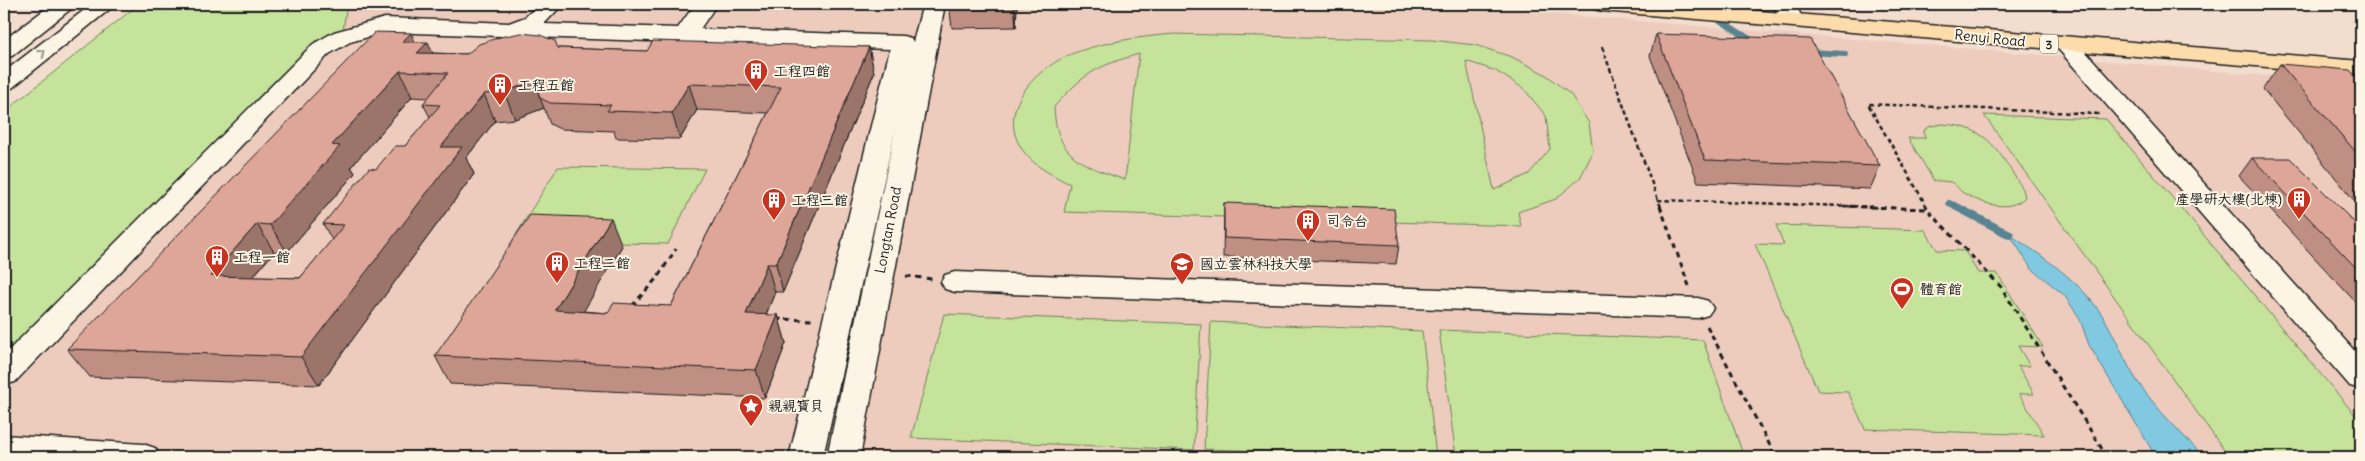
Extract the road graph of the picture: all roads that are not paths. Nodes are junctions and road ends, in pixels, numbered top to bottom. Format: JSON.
{"nodes":[{"id":1,"x":66,"y":4,"type":"edge"},
{"id":2,"x":105,"y":4,"type":"edge"},
{"id":3,"x":552,"y":4,"type":"edge"},
{"id":4,"x":706,"y":4,"type":"edge"},
{"id":5,"x":934,"y":4,"type":"edge"},
{"id":6,"x":1602,"y":4,"type":"edge"},
{"id":7,"x":1788,"y":11,"type":"edge"},
{"id":8,"x":509,"y":30,"type":"junction"},
{"id":9,"x":685,"y":35,"type":"junction"},
{"id":10,"x":2068,"y":46,"type":"junction"},
{"id":11,"x":4,"y":51,"type":"edge"},
{"id":12,"x":2361,"y":68,"type":"edge"},
{"id":13,"x":4,"y":83,"type":"edge"},
{"id":14,"x":956,"y":282,"type":"dead end"},
{"id":15,"x":1698,"y":308,"type":"road end"},
{"id":16,"x":2351,"y":354,"type":"edge"},
{"id":17,"x":4,"y":374,"type":"edge"},
{"id":18,"x":2361,"y":378,"type":"edge"},
{"id":19,"x":4,"y":448,"type":"edge"},
{"id":20,"x":143,"y":457,"type":"edge"},
{"id":21,"x":806,"y":457,"type":"edge"},
{"id":22,"x":844,"y":457,"type":"edge"}],
"edges":[{"from":1,"to":11,"type":"street"},
{"from":13,"to":2,"type":"street","one_way":true},
{"from":3,"to":8,"type":"street"},
{"from":4,"to":9,"type":"street"},
{"from":5,"to":22,"type":"street","name":"Longtan Road"},
{"from":6,"to":7,"type":"main road","name":"Renyi Road","number":"3"},
{"from":7,"to":10,"type":"main road","name":"Renyi Road","number":"3"},
{"from":8,"to":9,"type":"street"},
{"from":8,"to":17,"type":"street"},
{"from":9,"to":21,"type":"street"},
{"from":10,"to":12,"type":"main road","name":"Renyi Road","number":"3"},
{"from":10,"to":16,"type":"street"},
{"from":14,"to":15,"type":"street"},
{"from":16,"to":18,"type":"street"},
{"from":19,"to":20,"type":"street"}]}
